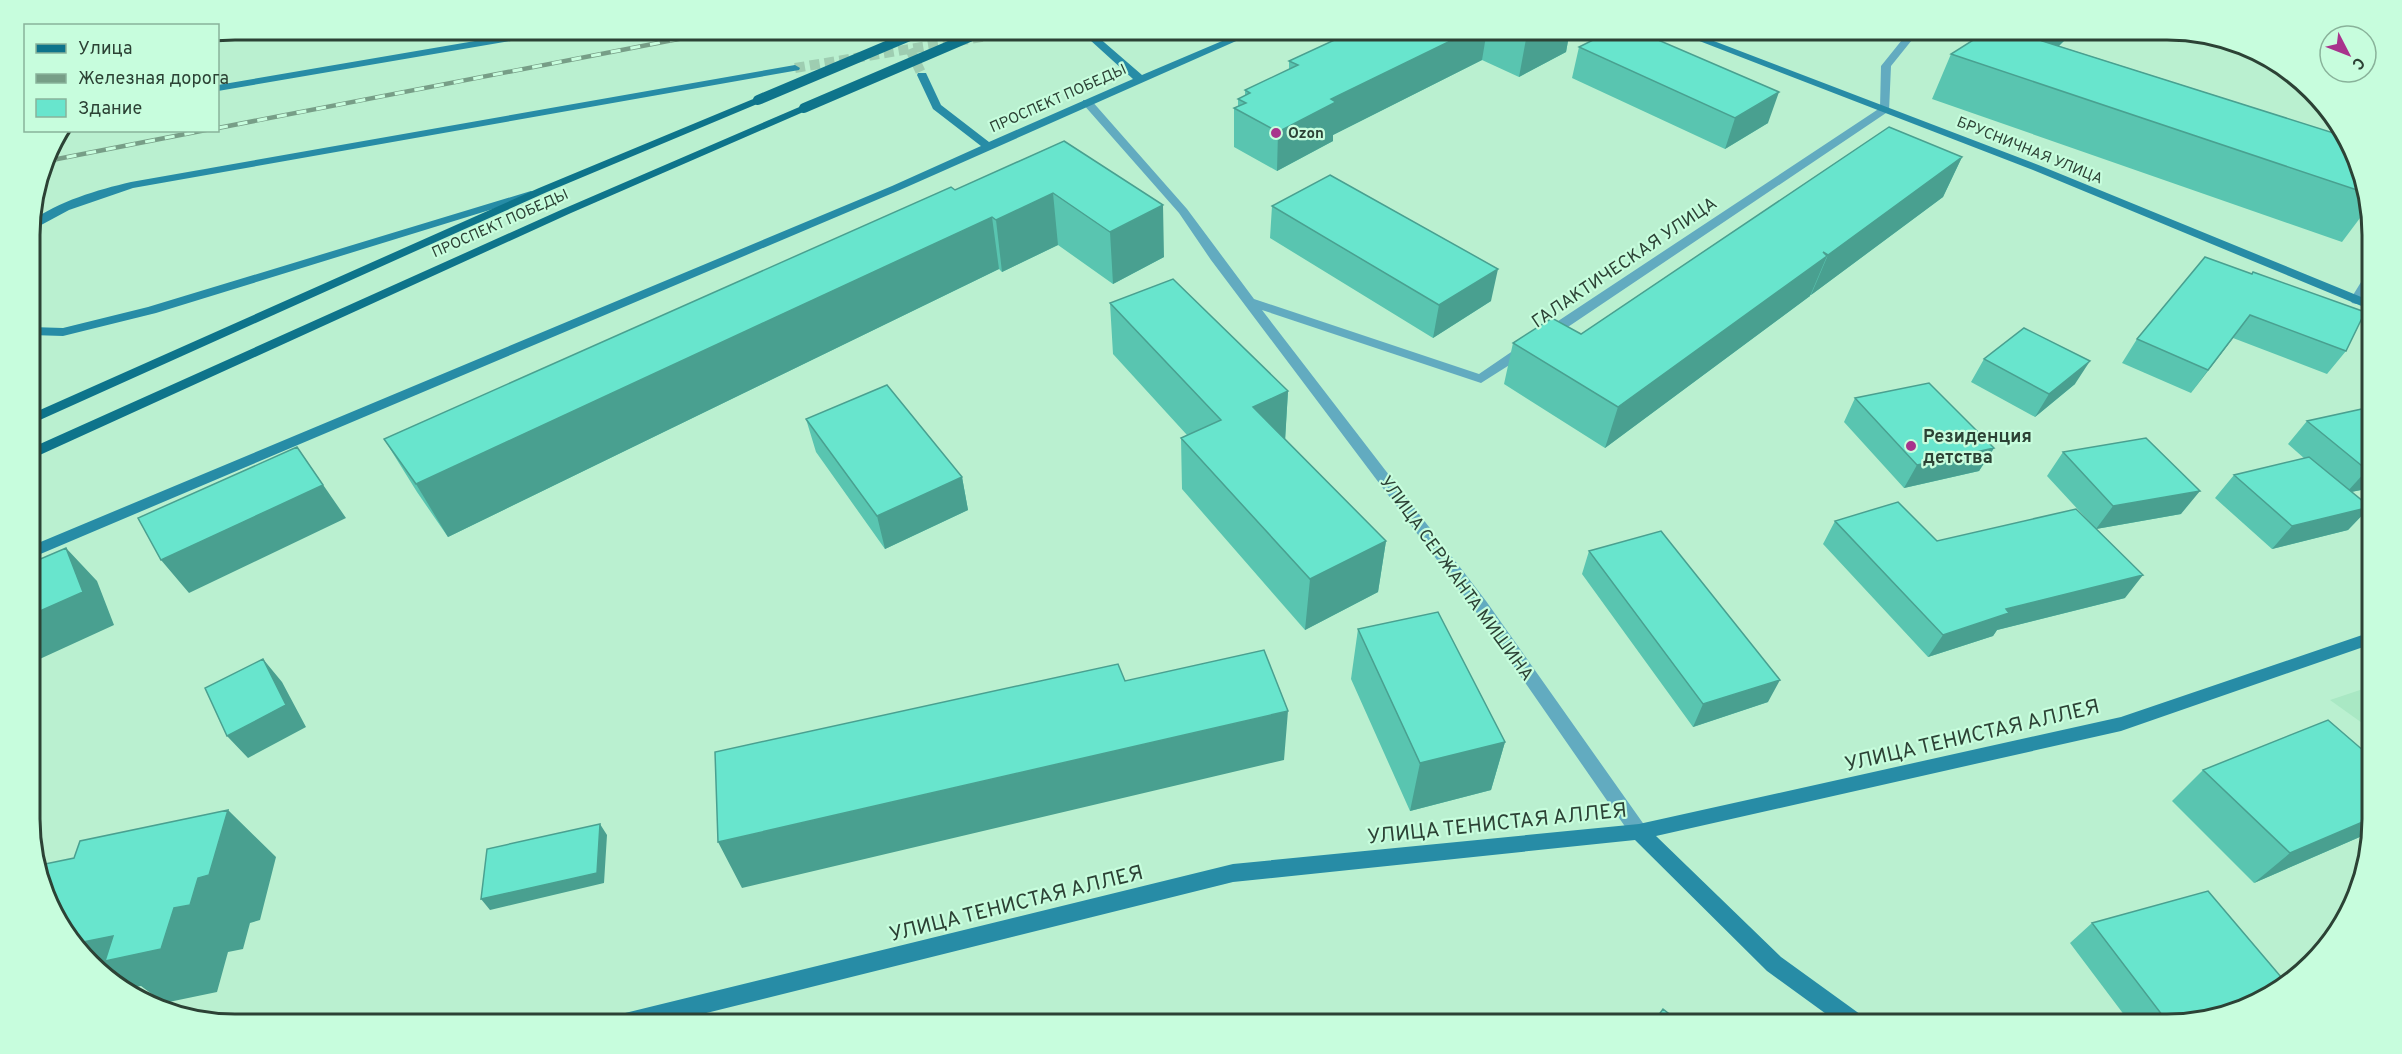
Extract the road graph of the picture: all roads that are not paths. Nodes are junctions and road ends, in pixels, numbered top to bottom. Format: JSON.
{"nodes":[{"id":1,"x":1231,"y":40,"type":"edge"},
{"id":2,"x":1703,"y":40,"type":"edge"},
{"id":3,"x":1907,"y":40,"type":"edge"},
{"id":4,"x":494,"y":41,"type":"edge"},
{"id":5,"x":899,"y":41,"type":"edge"},
{"id":6,"x":961,"y":41,"type":"edge"},
{"id":7,"x":1096,"y":41,"type":"edge"},
{"id":8,"x":795,"y":68,"type":"tunnel mouth"},
{"id":9,"x":922,"y":75,"type":"tunnel mouth"},
{"id":10,"x":1140,"y":79,"type":"junction"},
{"id":11,"x":219,"y":88,"type":"edge"},
{"id":12,"x":1087,"y":102,"type":"junction"},
{"id":13,"x":1885,"y":109,"type":"junction"},
{"id":14,"x":988,"y":146,"type":"junction"},
{"id":15,"x":543,"y":190,"type":"junction"},
{"id":16,"x":41,"y":219,"type":"edge"},
{"id":17,"x":2362,"y":290,"type":"edge"},
{"id":18,"x":2356,"y":300,"type":"junction"},
{"id":19,"x":1250,"y":302,"type":"junction"},
{"id":20,"x":2362,"y":302,"type":"edge"},
{"id":21,"x":41,"y":331,"type":"edge"},
{"id":22,"x":41,"y":415,"type":"edge"},
{"id":23,"x":41,"y":450,"type":"edge"},
{"id":24,"x":40,"y":548,"type":"edge"},
{"id":25,"x":2362,"y":641,"type":"edge"},
{"id":26,"x":1639,"y":832,"type":"junction"},
{"id":27,"x":1842,"y":1013,"type":"edge"},
{"id":28,"x":662,"y":1014,"type":"edge"}],
"edges":[{"from":1,"to":10,"type":"street","name":"ПРОСПЕКТ ПОБЕДЫ"},
{"from":2,"to":13,"type":"street","name":"БРУСНИЧНАЯ УЛИЦА"},
{"from":3,"to":13,"type":"street"},
{"from":4,"to":11,"type":"street"},
{"from":5,"to":15,"type":"main road","name":"ПРОСПЕКТ ПОБЕДЫ","bridge":true},
{"from":6,"to":23,"type":"main road","name":"ПРОСПЕКТ ПОБЕДЫ","bridge":true},
{"from":7,"to":10,"type":"street","name":"ПРОСПЕКТ ПОБЕДЫ"},
{"from":8,"to":16,"type":"street"},
{"from":9,"to":14,"type":"street","name":"ПРОСПЕКТ ПОБЕДЫ"},
{"from":10,"to":12,"type":"street","name":"ПРОСПЕКТ ПОБЕДЫ"},
{"from":12,"to":14,"type":"street","name":"ПРОСПЕКТ ПОБЕДЫ"},
{"from":12,"to":19,"type":"street","name":"УЛИЦА СЕРЖАНТА МИШИНА"},
{"from":13,"to":18,"type":"street","name":"БРУСНИЧНАЯ УЛИЦА"},
{"from":13,"to":19,"type":"street","name":"ГАЛАКТИЧЕСКАЯ УЛИЦА"},
{"from":14,"to":24,"type":"street","name":"ПРОСПЕКТ ПОБЕДЫ"},
{"from":15,"to":21,"type":"street"},
{"from":15,"to":22,"type":"main road","name":"ПРОСПЕКТ ПОБЕДЫ"},
{"from":17,"to":18,"type":"street"},
{"from":18,"to":20,"type":"street","name":"БРУСНИЧНАЯ УЛИЦА"},
{"from":19,"to":26,"type":"street","name":"УЛИЦА СЕРЖАНТА МИШИНА"},
{"from":25,"to":26,"type":"street","name":"УЛИЦА ТЕНИСТАЯ АЛЛЕЯ"},
{"from":26,"to":27,"type":"street","name":"УЛИЦА СЕРЖАНТА МИШИНА"},
{"from":26,"to":28,"type":"street","name":"УЛИЦА ТЕНИСТАЯ АЛЛЕЯ"}]}
